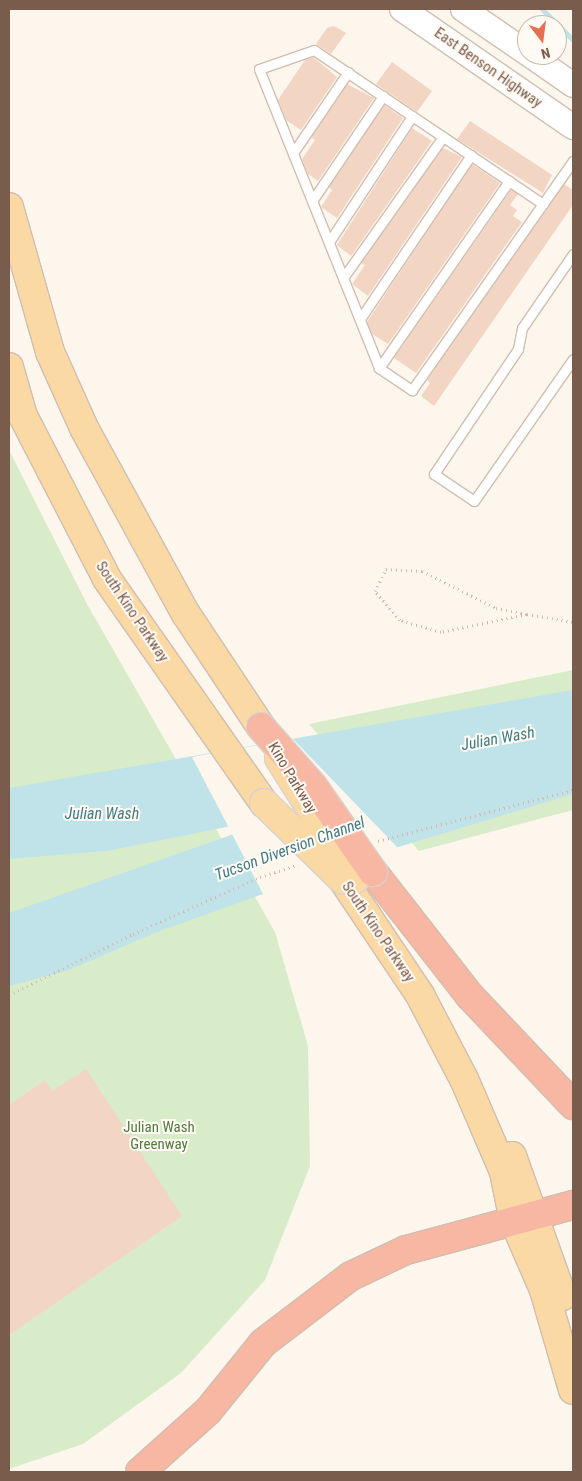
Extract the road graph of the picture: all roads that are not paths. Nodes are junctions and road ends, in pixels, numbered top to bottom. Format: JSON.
{"nodes":[{"id":1,"x":402,"y":9,"type":"edge"},
{"id":2,"x":463,"y":9,"type":"edge"},
{"id":3,"x":517,"y":46,"type":"edge"},
{"id":4,"x":544,"y":65,"type":"edge"},
{"id":5,"x":348,"y":72,"type":"junction"},
{"id":6,"x":573,"y":85,"type":"edge"},
{"id":7,"x":383,"y":96,"type":"junction"},
{"id":8,"x":412,"y":116,"type":"junction"},
{"id":9,"x":573,"y":127,"type":"edge"},
{"id":10,"x":443,"y":136,"type":"junction"},
{"id":11,"x":293,"y":153,"type":"junction"},
{"id":12,"x":471,"y":155,"type":"junction"},
{"id":13,"x":573,"y":161,"type":"edge"},
{"id":14,"x":509,"y":181,"type":"junction"},
{"id":15,"x":312,"y":201,"type":"junction"},
{"id":16,"x":543,"y":204,"type":"junction"},
{"id":17,"x":9,"y":207,"type":"edge"},
{"id":18,"x":329,"y":242,"type":"junction"},
{"id":19,"x":573,"y":254,"type":"edge"},
{"id":20,"x":343,"y":278,"type":"junction"},
{"id":21,"x":360,"y":319,"type":"junction"},
{"id":22,"x":573,"y":359,"type":"edge"},
{"id":23,"x":9,"y":367,"type":"edge"},
{"id":24,"x":379,"y":368,"type":"junction"},
{"id":25,"x":261,"y":727,"type":"joint"},
{"id":26,"x":357,"y":877,"type":"junction"},
{"id":27,"x":573,"y":1105,"type":"edge"},
{"id":28,"x":573,"y":1205,"type":"edge"},
{"id":29,"x":525,"y":1218,"type":"junction"},
{"id":30,"x":573,"y":1334,"type":"edge"},
{"id":31,"x":573,"y":1390,"type":"edge"},
{"id":32,"x":140,"y":1472,"type":"edge"}],
"edges":[{"from":1,"to":9,"type":"main road","name":"East Benson Highway"},
{"from":2,"to":3,"type":"main road"},
{"from":4,"to":6,"type":"main road"},
{"from":5,"to":7,"type":"lane"},
{"from":5,"to":11,"type":"lane"},
{"from":5,"to":11,"type":"lane"},
{"from":7,"to":8,"type":"lane"},
{"from":7,"to":15,"type":"lane"},
{"from":8,"to":10,"type":"lane"},
{"from":8,"to":18,"type":"lane"},
{"from":10,"to":12,"type":"lane"},
{"from":10,"to":20,"type":"lane"},
{"from":11,"to":15,"type":"lane"},
{"from":12,"to":14,"type":"lane"},
{"from":12,"to":21,"type":"lane"},
{"from":13,"to":16,"type":"lane"},
{"from":14,"to":16,"type":"lane"},
{"from":14,"to":24,"type":"lane"},
{"from":15,"to":18,"type":"lane"},
{"from":16,"to":24,"type":"lane"},
{"from":17,"to":25,"type":"main road"},
{"from":18,"to":20,"type":"lane"},
{"from":19,"to":22,"type":"lane"},
{"from":20,"to":21,"type":"lane"},
{"from":21,"to":24,"type":"lane"},
{"from":23,"to":26,"type":"main road","name":"South Kino Parkway","bridge":true},
{"from":25,"to":26,"type":"highway","bridge":true},
{"from":26,"to":27,"type":"highway"},
{"from":26,"to":29,"type":"main road","name":"South Kino Parkway"},
{"from":28,"to":29,"type":"highway"},
{"from":29,"to":30,"type":"main road","name":"South Kino Parkway"},
{"from":29,"to":31,"type":"main road","name":"South Kino Parkway"},
{"from":29,"to":32,"type":"highway"}]}
